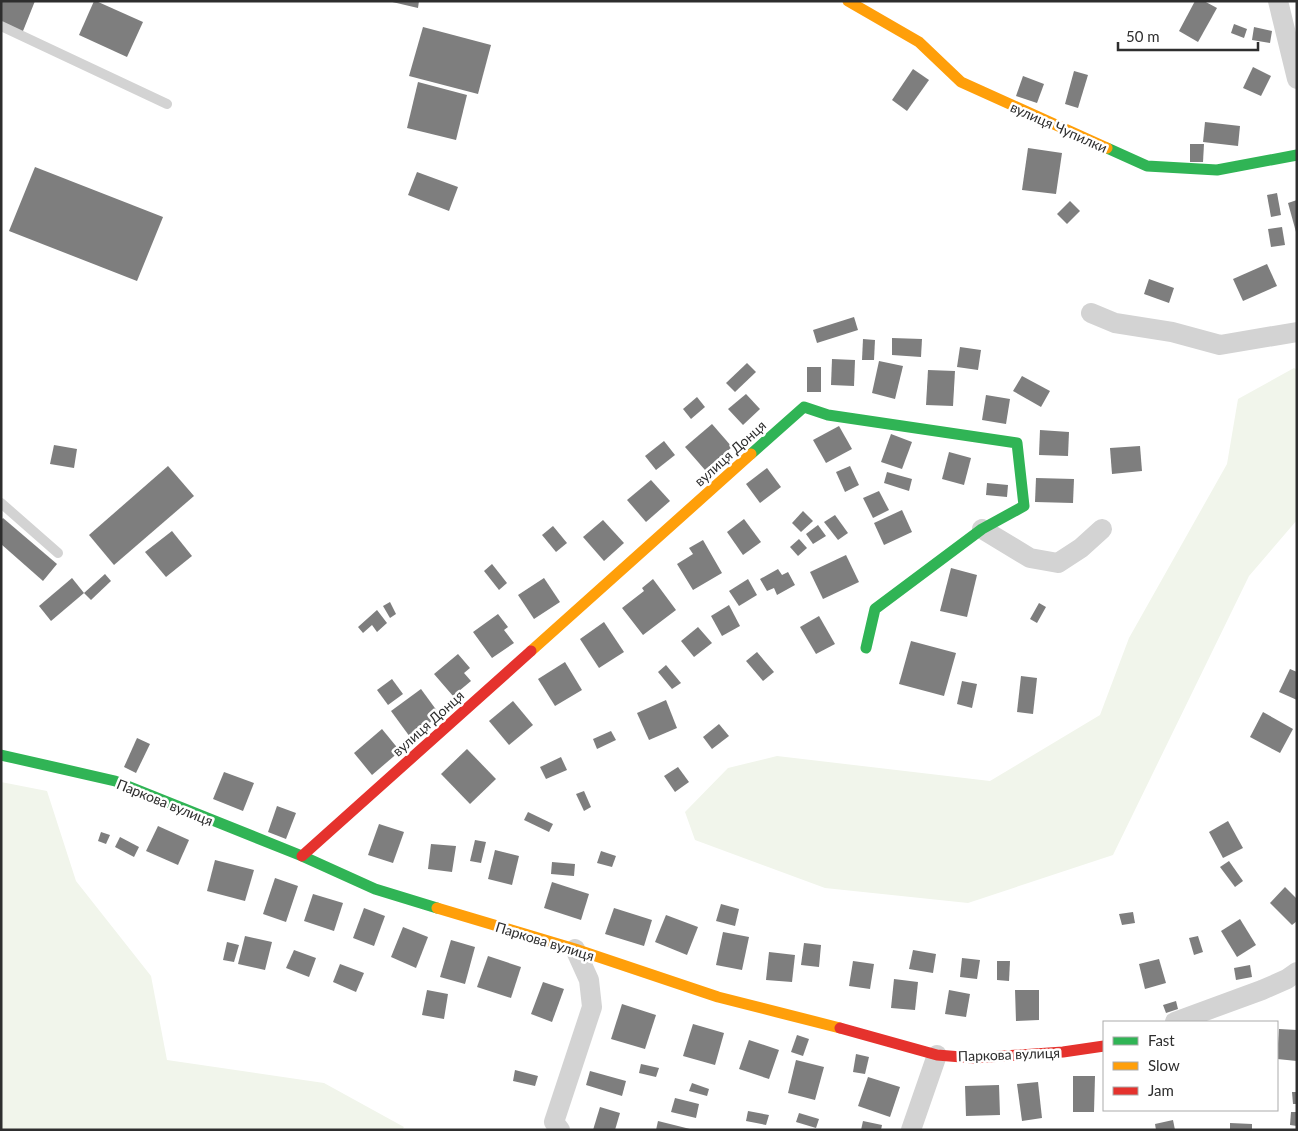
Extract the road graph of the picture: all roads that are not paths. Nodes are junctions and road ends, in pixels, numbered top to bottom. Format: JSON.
{"nodes":[{"id":1,"x":848,"y":1,"type":"edge"},
{"id":2,"x":1278,"y":1,"type":"edge"},
{"id":3,"x":1,"y":26,"type":"edge"},
{"id":4,"x":1297,"y":79,"type":"edge"},
{"id":5,"x":167,"y":104,"type":"dead end"},
{"id":6,"x":1297,"y":155,"type":"edge"},
{"id":7,"x":1091,"y":313,"type":"dead end"},
{"id":8,"x":1297,"y":332,"type":"edge"},
{"id":9,"x":1,"y":502,"type":"edge"},
{"id":10,"x":982,"y":529,"type":"junction"},
{"id":11,"x":1102,"y":529,"type":"dead end"},
{"id":12,"x":58,"y":553,"type":"dead end"},
{"id":13,"x":866,"y":648,"type":"dead end"},
{"id":14,"x":1,"y":754,"type":"edge"},
{"id":15,"x":302,"y":856,"type":"junction"},
{"id":16,"x":575,"y":949,"type":"junction"},
{"id":17,"x":1294,"y":977,"type":"edge"},
{"id":18,"x":1178,"y":1021,"type":"edge"},
{"id":19,"x":1103,"y":1046,"type":"edge"},
{"id":20,"x":937,"y":1055,"type":"junction"},
{"id":21,"x":555,"y":1127,"type":"edge"},
{"id":22,"x":911,"y":1130,"type":"edge"}],
"edges":[{"from":1,"to":6,"type":"street","name":"вулиця Чупилки"},
{"from":2,"to":4,"type":"street"},
{"from":3,"to":5,"type":"lane"},
{"from":7,"to":8,"type":"street"},
{"from":9,"to":12,"type":"lane"},
{"from":10,"to":11,"type":"street"},
{"from":10,"to":13,"type":"street","name":"вулиця Донця"},
{"from":10,"to":15,"type":"street","name":"вулиця Донця"},
{"from":14,"to":15,"type":"street","name":"Паркова вулиця"},
{"from":15,"to":16,"type":"street","name":"Паркова вулиця"},
{"from":16,"to":20,"type":"street","name":"Паркова вулиця"},
{"from":16,"to":21,"type":"street"},
{"from":17,"to":18,"type":"street"},
{"from":19,"to":20,"type":"street","name":"Паркова вулиця"},
{"from":20,"to":22,"type":"street"}]}
